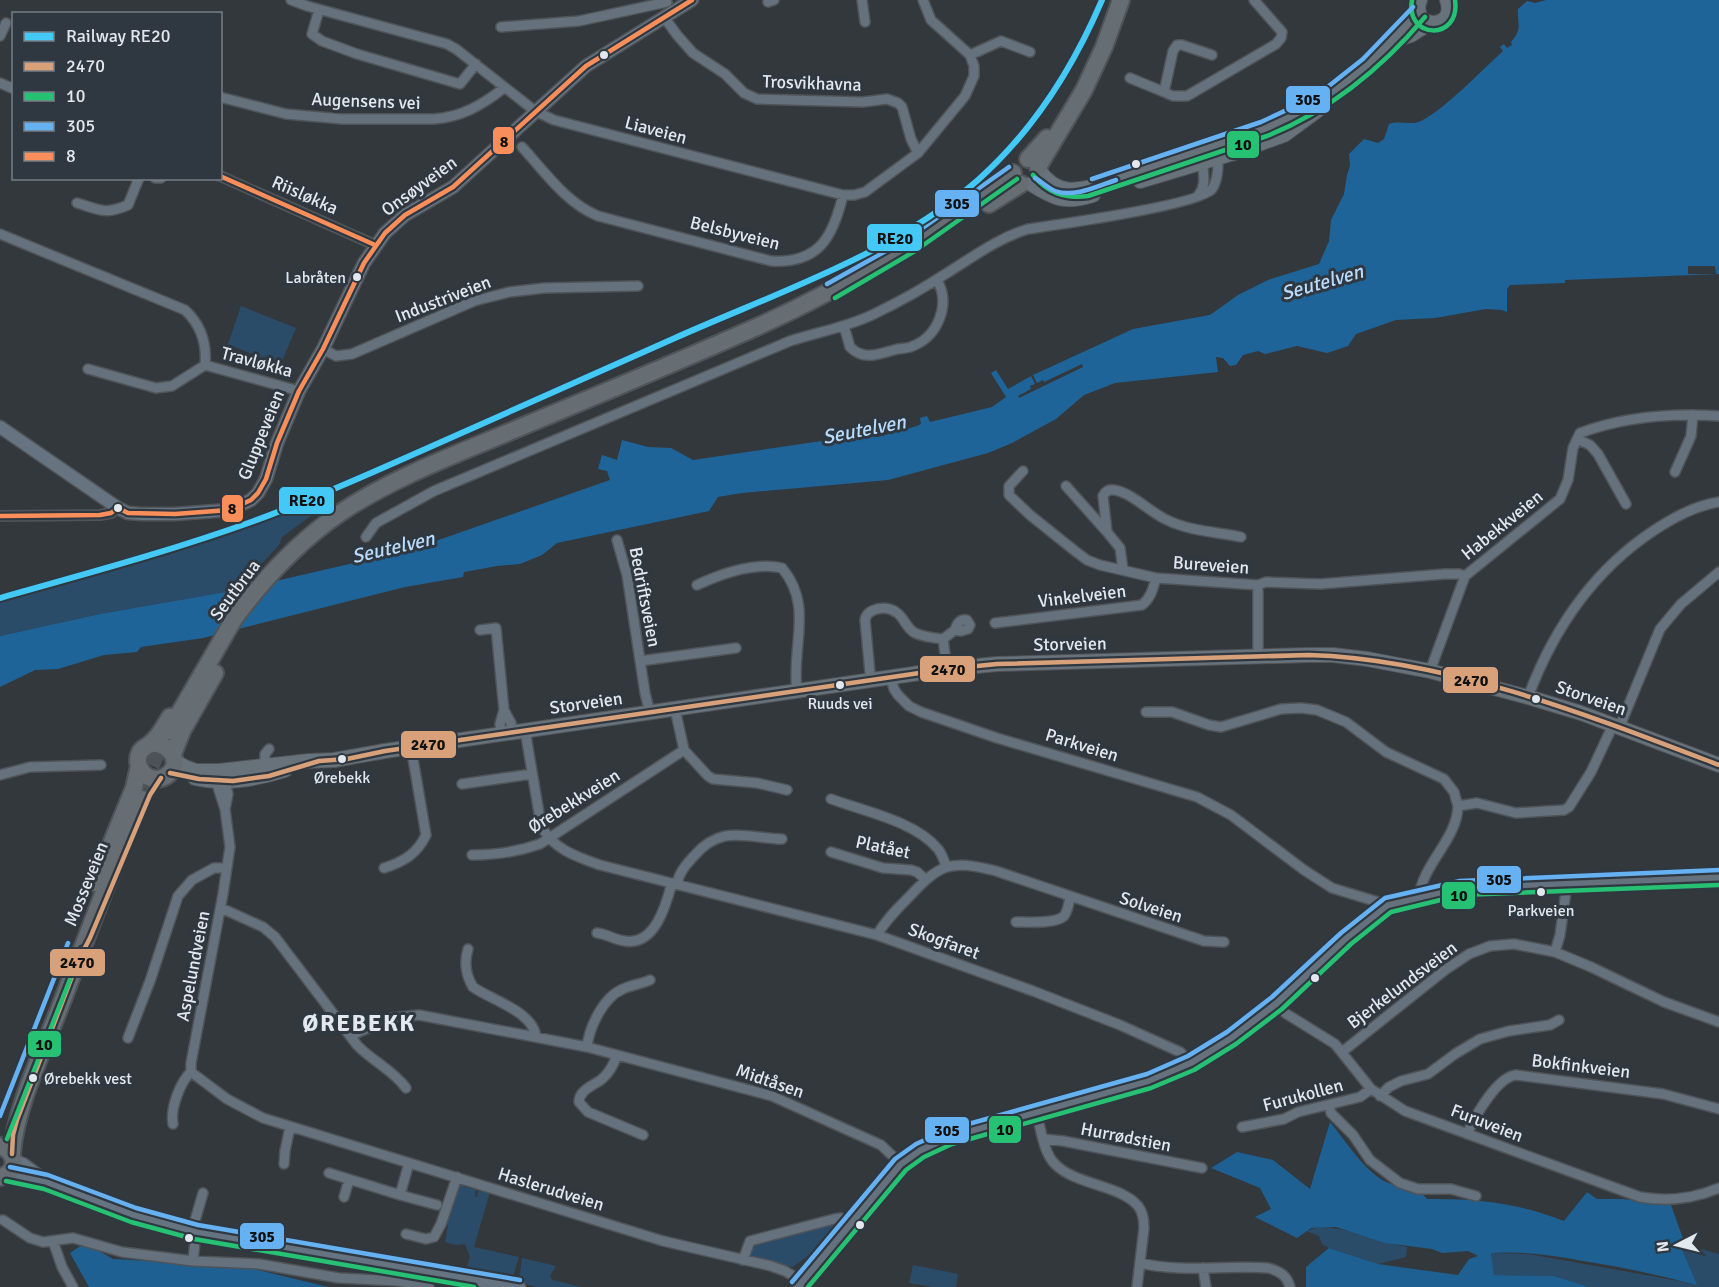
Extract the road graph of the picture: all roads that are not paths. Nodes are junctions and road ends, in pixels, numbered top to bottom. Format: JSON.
{"nodes":[{"id":1,"x":291,"y":0,"type":"edge"},
{"id":2,"x":692,"y":0,"type":"edge"},
{"id":3,"x":862,"y":0,"type":"edge"},
{"id":4,"x":923,"y":0,"type":"edge"},
{"id":5,"x":1114,"y":0,"type":"edge"},
{"id":6,"x":1120,"y":0,"type":"edge"},
{"id":7,"x":1254,"y":0,"type":"edge"},
{"id":8,"x":1450,"y":1,"type":"edge"},
{"id":9,"x":1419,"y":4,"type":"edge"},
{"id":10,"x":667,"y":8,"type":"edge"},
{"id":11,"x":320,"y":10,"type":"junction"},
{"id":12,"x":865,"y":22,"type":"dead end"},
{"id":13,"x":1430,"y":23,"type":"junction"},
{"id":14,"x":6,"y":24,"type":"dead end"},
{"id":15,"x":501,"y":27,"type":"dead end"},
{"id":16,"x":0,"y":36,"type":"edge"},
{"id":17,"x":1396,"y":40,"type":"junction"},
{"id":18,"x":1030,"y":52,"type":"dead end"},
{"id":19,"x":970,"y":55,"type":"junction"},
{"id":20,"x":1212,"y":56,"type":"dead end"},
{"id":21,"x":476,"y":64,"type":"junction"},
{"id":22,"x":1130,"y":78,"type":"dead end"},
{"id":23,"x":504,"y":88,"type":"junction"},
{"id":24,"x":1164,"y":92,"type":"junction"},
{"id":25,"x":1329,"y":96,"type":"junction"},
{"id":26,"x":222,"y":98,"type":"edge"},
{"id":27,"x":535,"y":111,"type":"junction"},
{"id":28,"x":522,"y":147,"type":"dead end"},
{"id":29,"x":1206,"y":148,"type":"junction"},
{"id":30,"x":918,"y":153,"type":"junction"},
{"id":31,"x":1218,"y":158,"type":"junction"},
{"id":32,"x":1203,"y":163,"type":"junction"},
{"id":33,"x":1028,"y":173,"type":"junction"},
{"id":34,"x":222,"y":177,"type":"edge"},
{"id":35,"x":138,"y":180,"type":"edge"},
{"id":36,"x":843,"y":195,"type":"junction"},
{"id":37,"x":1198,"y":196,"type":"junction"},
{"id":38,"x":77,"y":203,"type":"dead end"},
{"id":39,"x":0,"y":234,"type":"edge"},
{"id":40,"x":375,"y":245,"type":"junction"},
{"id":41,"x":937,"y":280,"type":"junction"},
{"id":42,"x":638,"y":286,"type":"dead end"},
{"id":43,"x":844,"y":326,"type":"junction"},
{"id":44,"x":323,"y":349,"type":"junction"},
{"id":45,"x":206,"y":365,"type":"junction"},
{"id":46,"x":88,"y":369,"type":"dead end"},
{"id":47,"x":299,"y":391,"type":"junction"},
{"id":48,"x":1693,"y":415,"type":"junction"},
{"id":49,"x":1719,"y":416,"type":"edge"},
{"id":50,"x":0,"y":427,"type":"edge"},
{"id":51,"x":1576,"y":439,"type":"junction"},
{"id":52,"x":1023,"y":471,"type":"dead end"},
{"id":53,"x":1675,"y":472,"type":"dead end"},
{"id":54,"x":1066,"y":486,"type":"dead end"},
{"id":55,"x":1719,"y":502,"type":"edge"},
{"id":56,"x":1626,"y":504,"type":"dead end"},
{"id":57,"x":118,"y":508,"type":"junction"},
{"id":58,"x":0,"y":516,"type":"edge"},
{"id":59,"x":1107,"y":532,"type":"junction"},
{"id":60,"x":366,"y":537,"type":"dead end"},
{"id":61,"x":1241,"y":537,"type":"dead end"},
{"id":62,"x":617,"y":540,"type":"dead end"},
{"id":63,"x":1123,"y":569,"type":"junction"},
{"id":64,"x":1719,"y":572,"type":"edge"},
{"id":65,"x":1465,"y":576,"type":"junction"},
{"id":66,"x":1156,"y":578,"type":"junction"},
{"id":67,"x":697,"y":585,"type":"dead end"},
{"id":68,"x":1258,"y":585,"type":"junction"},
{"id":69,"x":995,"y":623,"type":"dead end"},
{"id":70,"x":480,"y":630,"type":"dead end"},
{"id":71,"x":955,"y":630,"type":"dead end"},
{"id":72,"x":943,"y":639,"type":"junction"},
{"id":73,"x":736,"y":648,"type":"dead end"},
{"id":74,"x":216,"y":654,"type":"junction"},
{"id":75,"x":1258,"y":657,"type":"junction"},
{"id":76,"x":640,"y":661,"type":"junction"},
{"id":77,"x":947,"y":669,"type":"junction"},
{"id":78,"x":1430,"y":671,"type":"junction"},
{"id":79,"x":870,"y":673,"type":"dead end"},
{"id":80,"x":891,"y":678,"type":"junction"},
{"id":81,"x":797,"y":691,"type":"junction"},
{"id":82,"x":1528,"y":696,"type":"junction"},
{"id":83,"x":675,"y":709,"type":"junction"},
{"id":84,"x":1146,"y":711,"type":"dead end"},
{"id":85,"x":647,"y":713,"type":"junction"},
{"id":86,"x":1618,"y":723,"type":"junction"},
{"id":87,"x":171,"y":732,"type":"tunnel mouth"},
{"id":88,"x":513,"y":732,"type":"junction"},
{"id":89,"x":151,"y":744,"type":"junction"},
{"id":90,"x":411,"y":747,"type":"junction"},
{"id":91,"x":684,"y":750,"type":"junction"},
{"id":92,"x":101,"y":765,"type":"dead end"},
{"id":93,"x":1719,"y":765,"type":"edge"},
{"id":94,"x":139,"y":766,"type":"junction"},
{"id":95,"x":170,"y":766,"type":"junction"},
{"id":96,"x":532,"y":774,"type":"junction"},
{"id":97,"x":0,"y":775,"type":"edge"},
{"id":98,"x":220,"y":778,"type":"junction"},
{"id":99,"x":462,"y":784,"type":"dead end"},
{"id":100,"x":787,"y":790,"type":"dead end"},
{"id":101,"x":139,"y":798,"type":"tunnel mouth"},
{"id":102,"x":831,"y":799,"type":"dead end"},
{"id":103,"x":1458,"y":806,"type":"junction"},
{"id":104,"x":549,"y":839,"type":"junction"},
{"id":105,"x":782,"y":839,"type":"dead end"},
{"id":106,"x":831,"y":852,"type":"dead end"},
{"id":107,"x":472,"y":855,"type":"dead end"},
{"id":108,"x":946,"y":866,"type":"junction"},
{"id":109,"x":227,"y":868,"type":"junction"},
{"id":110,"x":384,"y":868,"type":"dead end"},
{"id":111,"x":1719,"y":877,"type":"edge"},
{"id":112,"x":925,"y":879,"type":"junction"},
{"id":113,"x":674,"y":883,"type":"junction"},
{"id":114,"x":1567,"y":884,"type":"junction"},
{"id":115,"x":1070,"y":897,"type":"junction"},
{"id":116,"x":1419,"y":897,"type":"junction"},
{"id":117,"x":1388,"y":905,"type":"junction"},
{"id":118,"x":221,"y":908,"type":"junction"},
{"id":119,"x":1016,"y":922,"type":"dead end"},
{"id":120,"x":597,"y":933,"type":"dead end"},
{"id":121,"x":877,"y":935,"type":"junction"},
{"id":122,"x":1224,"y":942,"type":"dead end"},
{"id":123,"x":468,"y":949,"type":"dead end"},
{"id":124,"x":1555,"y":952,"type":"junction"},
{"id":125,"x":76,"y":954,"type":"junction"},
{"id":126,"x":650,"y":980,"type":"dead end"},
{"id":127,"x":1277,"y":1003,"type":"junction"},
{"id":128,"x":1559,"y":1020,"type":"dead end"},
{"id":129,"x":1719,"y":1022,"type":"edge"},
{"id":130,"x":350,"y":1036,"type":"junction"},
{"id":131,"x":536,"y":1037,"type":"junction"},
{"id":132,"x":128,"y":1038,"type":"dead end"},
{"id":133,"x":587,"y":1047,"type":"junction"},
{"id":134,"x":1342,"y":1052,"type":"junction"},
{"id":135,"x":617,"y":1055,"type":"junction"},
{"id":136,"x":1191,"y":1063,"type":"junction"},
{"id":137,"x":192,"y":1072,"type":"junction"},
{"id":138,"x":406,"y":1088,"type":"dead end"},
{"id":139,"x":1371,"y":1089,"type":"junction"},
{"id":140,"x":1380,"y":1096,"type":"junction"},
{"id":141,"x":1329,"y":1105,"type":"junction"},
{"id":142,"x":1719,"y":1110,"type":"edge"},
{"id":143,"x":1036,"y":1112,"type":"junction"},
{"id":144,"x":173,"y":1124,"type":"dead end"},
{"id":145,"x":290,"y":1127,"type":"junction"},
{"id":146,"x":1242,"y":1127,"type":"dead end"},
{"id":147,"x":1467,"y":1134,"type":"junction"},
{"id":148,"x":643,"y":1135,"type":"dead end"},
{"id":149,"x":0,"y":1136,"type":"edge"},
{"id":150,"x":1044,"y":1139,"type":"junction"},
{"id":151,"x":409,"y":1163,"type":"junction"},
{"id":152,"x":285,"y":1164,"type":"dead end"},
{"id":153,"x":901,"y":1164,"type":"junction"},
{"id":154,"x":6,"y":1167,"type":"edge"},
{"id":155,"x":1202,"y":1168,"type":"dead end"},
{"id":156,"x":328,"y":1173,"type":"dead end"},
{"id":157,"x":457,"y":1177,"type":"junction"},
{"id":158,"x":349,"y":1180,"type":"junction"},
{"id":159,"x":1719,"y":1188,"type":"edge"},
{"id":160,"x":203,"y":1193,"type":"dead end"},
{"id":161,"x":400,"y":1195,"type":"junction"},
{"id":162,"x":1476,"y":1196,"type":"dead end"},
{"id":163,"x":344,"y":1197,"type":"dead end"},
{"id":164,"x":436,"y":1205,"type":"dead end"},
{"id":165,"x":3,"y":1220,"type":"dead end"},
{"id":166,"x":850,"y":1224,"type":"junction"},
{"id":167,"x":194,"y":1232,"type":"junction"},
{"id":168,"x":411,"y":1239,"type":"dead end"},
{"id":169,"x":53,"y":1241,"type":"junction"},
{"id":170,"x":743,"y":1260,"type":"junction"},
{"id":171,"x":193,"y":1261,"type":"junction"},
{"id":172,"x":1140,"y":1263,"type":"junction"},
{"id":173,"x":1203,"y":1268,"type":"junction"},
{"id":174,"x":800,"y":1285,"type":"edge"},
{"id":175,"x":73,"y":1287,"type":"edge"},
{"id":176,"x":429,"y":1287,"type":"edge"},
{"id":177,"x":519,"y":1287,"type":"edge"},
{"id":178,"x":1137,"y":1287,"type":"edge"},
{"id":179,"x":1206,"y":1287,"type":"edge"},
{"id":180,"x":1290,"y":1287,"type":"edge"}],
"edges":[{"from":1,"to":11,"type":"street","name":"Liaveien"},
{"from":2,"to":10,"type":"street","name":"Onsøyveien"},
{"from":3,"to":12,"type":"street"},
{"from":4,"to":19,"type":"street"},
{"from":5,"to":33,"type":"highway"},
{"from":6,"to":33,"type":"highway"},
{"from":7,"to":24,"type":"street"},
{"from":8,"to":13,"type":"main road"},
{"from":9,"to":13,"type":"main road"},
{"from":9,"to":17,"type":"main road"},
{"from":10,"to":15,"type":"street"},
{"from":10,"to":27,"type":"street","name":"Onsøyveien"},
{"from":10,"to":30,"type":"street","name":"Trosvikhavna"},
{"from":11,"to":21,"type":"street","name":"Liaveien"},
{"from":11,"to":21,"type":"street"},
{"from":13,"to":17,"type":"main road"},
{"from":14,"to":16,"type":"street"},
{"from":17,"to":25,"type":"main road"},
{"from":18,"to":19,"type":"street"},
{"from":19,"to":30,"type":"street"},
{"from":20,"to":24,"type":"street"},
{"from":21,"to":23,"type":"street","name":"Liaveien"},
{"from":22,"to":24,"type":"street"},
{"from":23,"to":26,"type":"street","name":"Augensens vei"},
{"from":23,"to":27,"type":"street","name":"Liaveien"},
{"from":25,"to":29,"type":"main road"},
{"from":25,"to":31,"type":"main road"},
{"from":27,"to":36,"type":"street","name":"Liaveien"},
{"from":27,"to":40,"type":"street","name":"Onsøyveien"},
{"from":28,"to":36,"type":"street","name":"Belsbyveien"},
{"from":29,"to":31,"type":"street"},
{"from":29,"to":32,"type":"street"},
{"from":29,"to":33,"type":"main road"},
{"from":30,"to":36,"type":"street"},
{"from":31,"to":32,"type":"main road"},
{"from":31,"to":37,"type":"street"},
{"from":32,"to":33,"type":"main road"},
{"from":32,"to":37,"type":"street"},
{"from":33,"to":74,"type":"highway","name":"Seutbrua"},
{"from":34,"to":40,"type":"street","name":"Riisløkka"},
{"from":35,"to":38,"type":"street"},
{"from":37,"to":41,"type":"street"},
{"from":39,"to":45,"type":"street","name":"Travløkka"},
{"from":40,"to":44,"type":"street","name":"Onsøyveien"},
{"from":41,"to":43,"type":"street"},
{"from":41,"to":43,"type":"street"},
{"from":42,"to":44,"type":"street","name":"Industriveien"},
{"from":43,"to":60,"type":"street"},
{"from":44,"to":47,"type":"street","name":"Gluppeveien"},
{"from":45,"to":46,"type":"street","name":"Travløkka"},
{"from":45,"to":47,"type":"street","name":"Travløkka"},
{"from":47,"to":57,"type":"street","name":"Gluppeveien"},
{"from":48,"to":49,"type":"street"},
{"from":48,"to":51,"type":"street"},
{"from":48,"to":53,"type":"street"},
{"from":50,"to":57,"type":"street"},
{"from":51,"to":56,"type":"street"},
{"from":51,"to":65,"type":"street","name":"Habekkveien"},
{"from":52,"to":63,"type":"street","name":"Bureveien"},
{"from":54,"to":59,"type":"street"},
{"from":55,"to":82,"type":"street"},
{"from":57,"to":58,"type":"street","name":"Gluppeveien"},
{"from":59,"to":61,"type":"street"},
{"from":59,"to":63,"type":"street"},
{"from":62,"to":76,"type":"street","name":"Bedriftsveien"},
{"from":63,"to":66,"type":"street","name":"Bureveien"},
{"from":64,"to":86,"type":"street"},
{"from":65,"to":68,"type":"street","name":"Bureveien"},
{"from":65,"to":78,"type":"street","name":"Habekkveien"},
{"from":66,"to":68,"type":"street","name":"Bureveien"},
{"from":66,"to":69,"type":"street","name":"Vinkelveien"},
{"from":67,"to":81,"type":"street"},
{"from":68,"to":75,"type":"street"},
{"from":70,"to":88,"type":"street"},
{"from":71,"to":72,"type":"street"},
{"from":72,"to":77,"type":"street"},
{"from":72,"to":79,"type":"street"},
{"from":73,"to":76,"type":"street","name":"Bedriftsveien"},
{"from":74,"to":87,"type":"highway"},
{"from":74,"to":89,"type":"highway"},
{"from":74,"to":95,"type":"highway"},
{"from":75,"to":77,"type":"main road","name":"Storveien"},
{"from":75,"to":78,"type":"main road","name":"Storveien"},
{"from":76,"to":85,"type":"street","name":"Bedriftsveien"},
{"from":77,"to":80,"type":"main road","name":"Storveien"},
{"from":78,"to":82,"type":"main road","name":"Storveien"},
{"from":80,"to":81,"type":"main road","name":"Storveien"},
{"from":80,"to":117,"type":"street","name":"Parkveien"},
{"from":81,"to":83,"type":"main road","name":"Storveien"},
{"from":82,"to":86,"type":"main road","name":"Storveien"},
{"from":83,"to":85,"type":"main road","name":"Storveien"},
{"from":83,"to":91,"type":"street"},
{"from":84,"to":103,"type":"street"},
{"from":85,"to":88,"type":"main road","name":"Storveien"},
{"from":86,"to":93,"type":"main road","name":"Storveien"},
{"from":86,"to":103,"type":"street"},
{"from":88,"to":90,"type":"main road","name":"Storveien"},
{"from":88,"to":96,"type":"street"},
{"from":89,"to":94,"type":"highway"},
{"from":89,"to":95,"type":"highway"},
{"from":90,"to":98,"type":"main road","name":"Storveien"},
{"from":90,"to":110,"type":"street"},
{"from":91,"to":100,"type":"street"},
{"from":91,"to":104,"type":"street","name":"Ørebekkveien"},
{"from":92,"to":97,"type":"street"},
{"from":94,"to":95,"type":"highway"},
{"from":94,"to":125,"type":"highway"},
{"from":95,"to":98,"type":"main road","name":"Storveien"},
{"from":95,"to":125,"type":"highway"},
{"from":96,"to":99,"type":"street"},
{"from":96,"to":104,"type":"street"},
{"from":98,"to":109,"type":"street","name":"Aspelundveien"},
{"from":101,"to":125,"type":"highway","name":"Mosseveien"},
{"from":102,"to":108,"type":"street"},
{"from":103,"to":116,"type":"street"},
{"from":104,"to":107,"type":"street","name":"Ørebekkveien"},
{"from":104,"to":113,"type":"street","name":"Skogfaret"},
{"from":105,"to":113,"type":"street"},
{"from":106,"to":112,"type":"street","name":"Platået"},
{"from":108,"to":112,"type":"street"},
{"from":108,"to":115,"type":"street","name":"Solveien"},
{"from":109,"to":118,"type":"street","name":"Aspelundveien"},
{"from":109,"to":132,"type":"street"},
{"from":111,"to":114,"type":"street"},
{"from":112,"to":121,"type":"street"},
{"from":113,"to":120,"type":"street"},
{"from":113,"to":121,"type":"street","name":"Skogfaret"},
{"from":114,"to":116,"type":"street"},
{"from":114,"to":124,"type":"street"},
{"from":115,"to":119,"type":"street"},
{"from":115,"to":122,"type":"street","name":"Solveien"},
{"from":116,"to":117,"type":"street"},
{"from":117,"to":127,"type":"street"},
{"from":118,"to":130,"type":"street"},
{"from":118,"to":137,"type":"street","name":"Aspelundveien"},
{"from":121,"to":136,"type":"street","name":"Skogfaret"},
{"from":123,"to":131,"type":"street"},
{"from":124,"to":129,"type":"street","name":"Bjerkelundsveien"},
{"from":124,"to":134,"type":"street","name":"Bjerkelundsveien"},
{"from":125,"to":149,"type":"highway","name":"Mosseveien"},
{"from":125,"to":154,"type":"highway","name":"Mosseveien"},
{"from":126,"to":133,"type":"street"},
{"from":127,"to":134,"type":"street","name":"Furuveien"},
{"from":127,"to":136,"type":"street"},
{"from":128,"to":140,"type":"street"},
{"from":130,"to":131,"type":"street","name":"Midtåsen"},
{"from":130,"to":138,"type":"street"},
{"from":131,"to":133,"type":"street","name":"Midtåsen"},
{"from":133,"to":135,"type":"street","name":"Midtåsen"},
{"from":134,"to":139,"type":"street","name":"Furuveien"},
{"from":135,"to":148,"type":"street"},
{"from":135,"to":153,"type":"street","name":"Midtåsen"},
{"from":136,"to":143,"type":"street"},
{"from":137,"to":144,"type":"street","name":"Aspelundveien"},
{"from":137,"to":145,"type":"street","name":"Haslerudveien"},
{"from":139,"to":140,"type":"street","name":"Furuveien"},
{"from":139,"to":141,"type":"street","name":"Furukollen"},
{"from":140,"to":147,"type":"street","name":"Furuveien"},
{"from":141,"to":146,"type":"street","name":"Furukollen"},
{"from":141,"to":162,"type":"street"},
{"from":142,"to":147,"type":"street","name":"Bokfinkveien"},
{"from":143,"to":150,"type":"street"},
{"from":143,"to":153,"type":"street"},
{"from":145,"to":151,"type":"street","name":"Haslerudveien"},
{"from":145,"to":152,"type":"street"},
{"from":147,"to":159,"type":"street","name":"Furuveien"},
{"from":150,"to":155,"type":"street","name":"Hurrødstien"},
{"from":150,"to":172,"type":"street"},
{"from":151,"to":157,"type":"street","name":"Haslerudveien"},
{"from":151,"to":161,"type":"street"},
{"from":153,"to":166,"type":"street"},
{"from":154,"to":167,"type":"street"},
{"from":156,"to":158,"type":"street"},
{"from":157,"to":168,"type":"street"},
{"from":157,"to":170,"type":"street","name":"Haslerudveien"},
{"from":158,"to":161,"type":"street"},
{"from":158,"to":163,"type":"street"},
{"from":160,"to":167,"type":"street"},
{"from":161,"to":164,"type":"street"},
{"from":165,"to":169,"type":"street"},
{"from":166,"to":170,"type":"street"},
{"from":166,"to":174,"type":"street"},
{"from":167,"to":171,"type":"street"},
{"from":167,"to":177,"type":"street"},
{"from":169,"to":171,"type":"street"},
{"from":169,"to":175,"type":"street"},
{"from":170,"to":174,"type":"street","name":"Haslerudveien"},
{"from":171,"to":176,"type":"street"},
{"from":172,"to":173,"type":"street"},
{"from":172,"to":178,"type":"street"},
{"from":173,"to":179,"type":"street"},
{"from":173,"to":180,"type":"street"}]}
